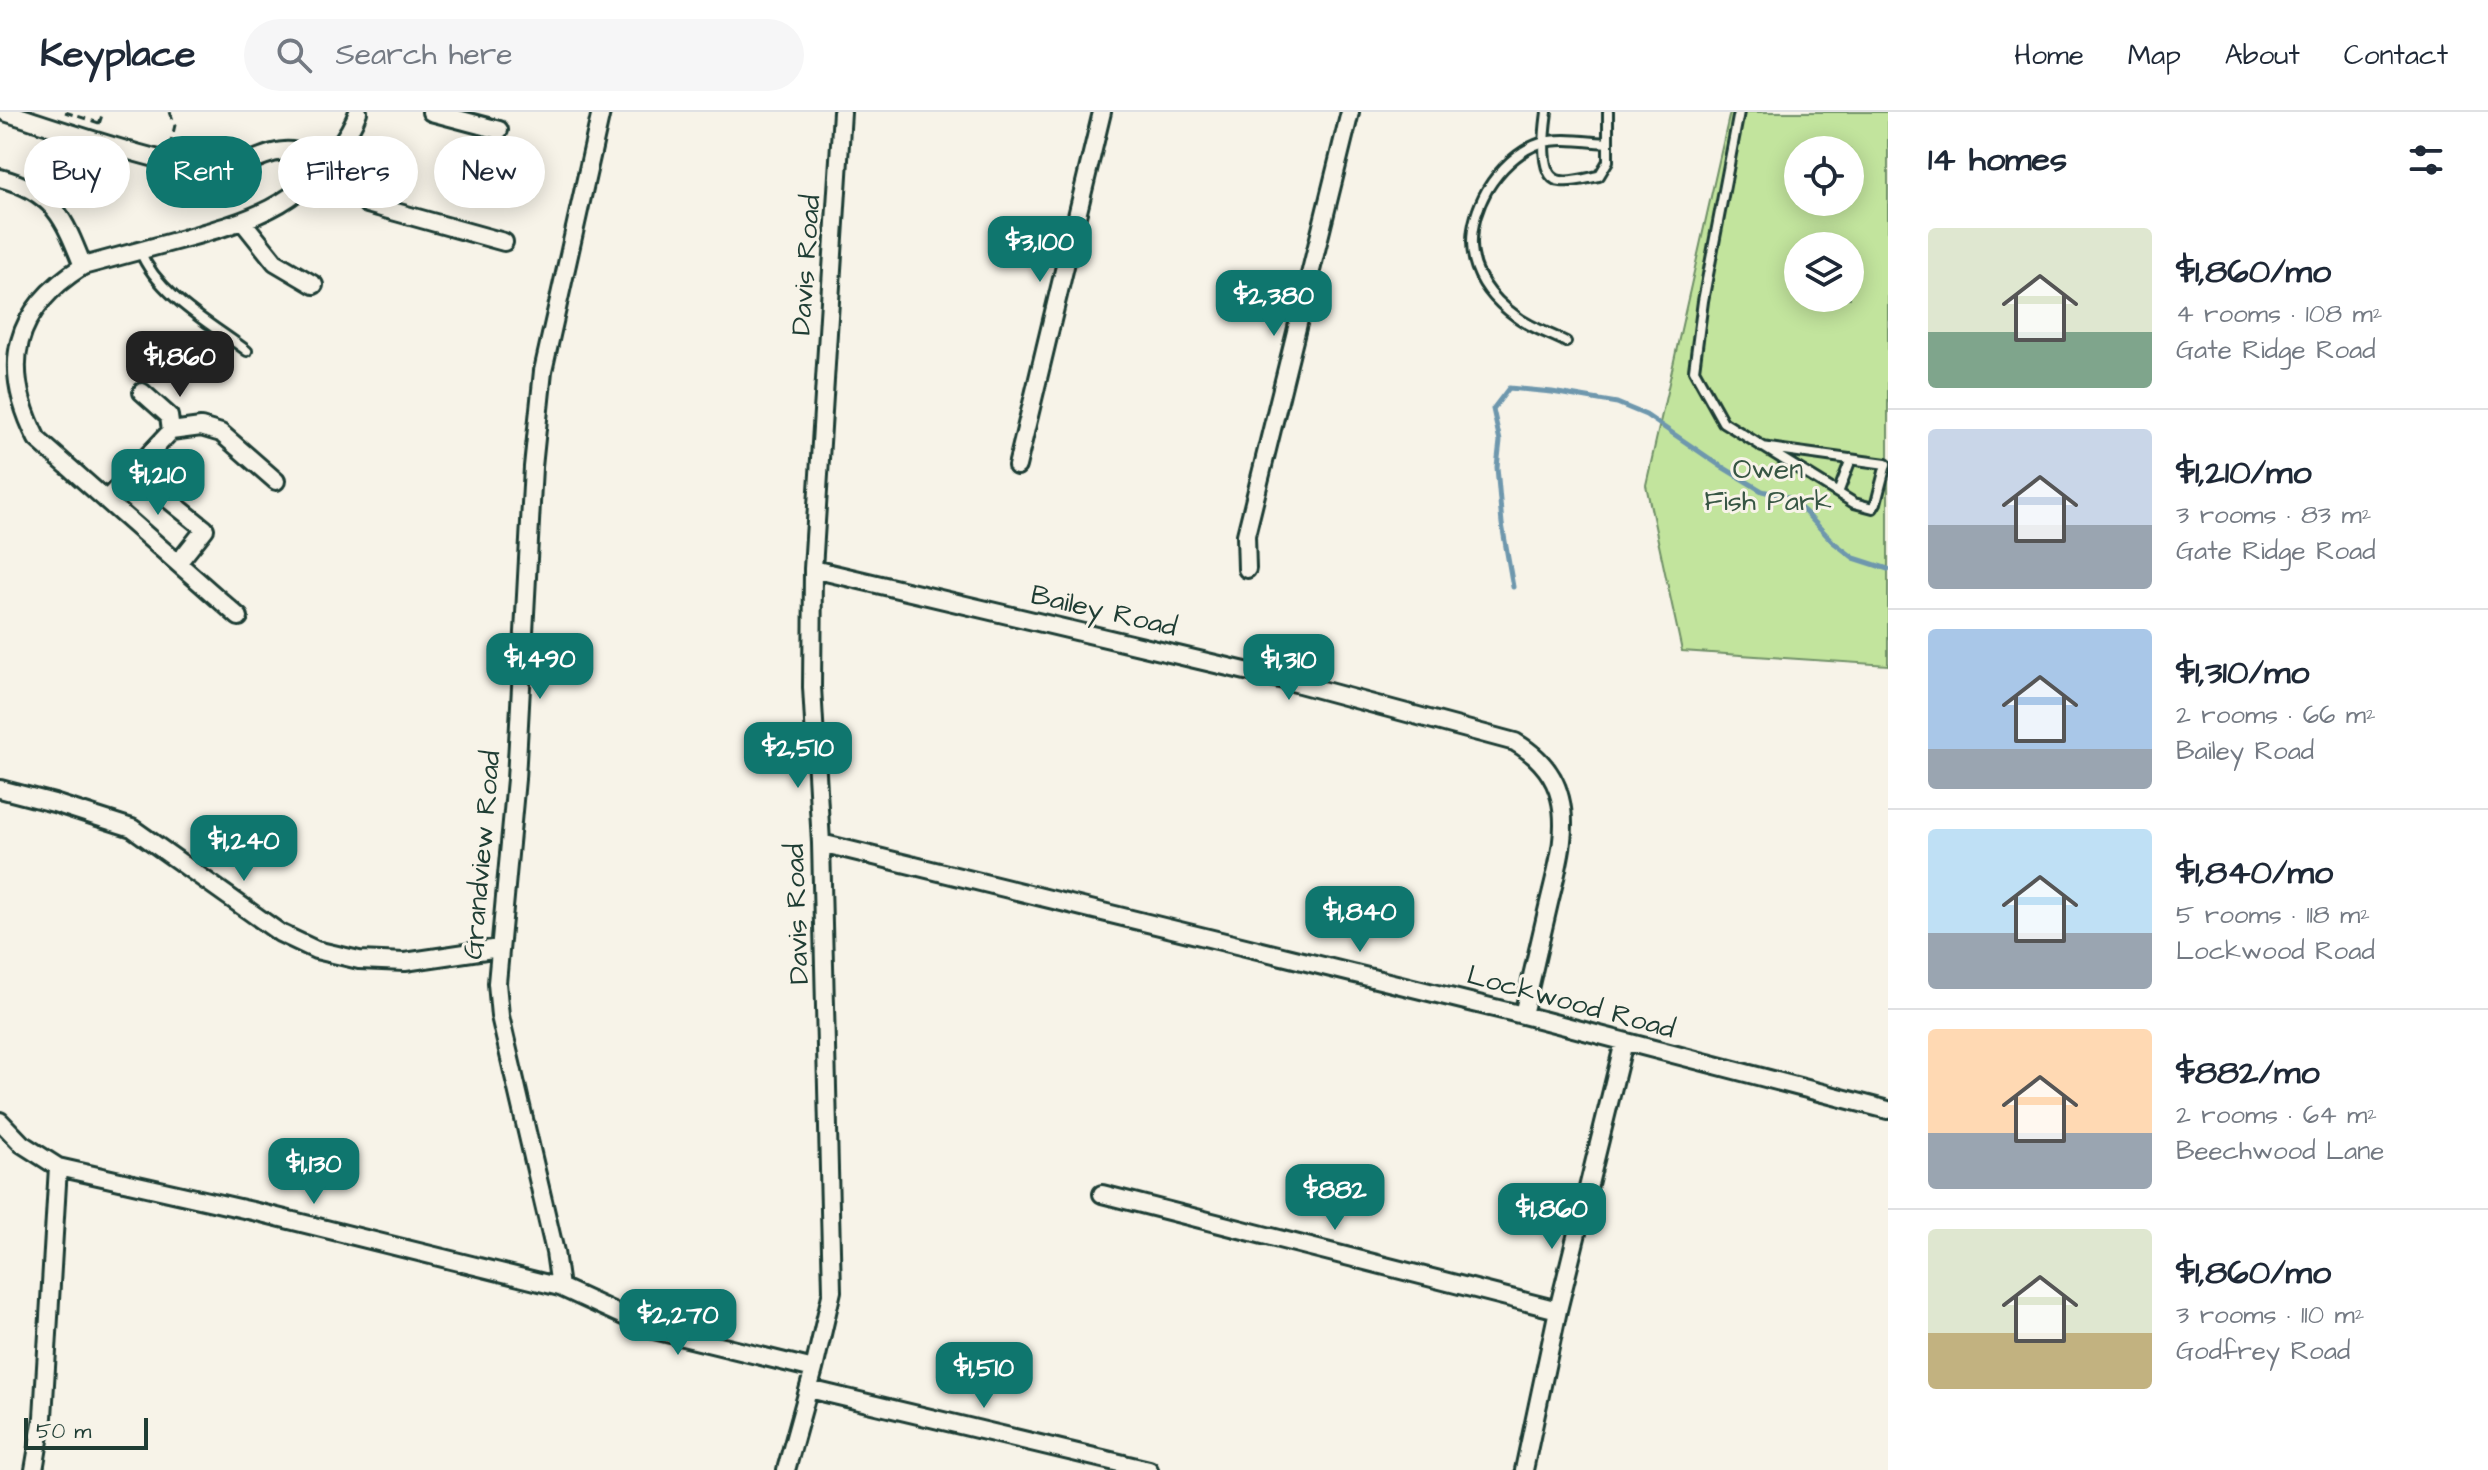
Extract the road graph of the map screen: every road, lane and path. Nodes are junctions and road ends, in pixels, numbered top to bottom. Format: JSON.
{"nodes":[{"id":1,"x":5,"y":112,"type":"edge"},
{"id":2,"x":65,"y":112,"type":"edge"},
{"id":3,"x":170,"y":112,"type":"edge"},
{"id":4,"x":358,"y":112,"type":"edge"},
{"id":5,"x":431,"y":112,"type":"edge"},
{"id":6,"x":601,"y":112,"type":"edge"},
{"id":7,"x":842,"y":112,"type":"edge"},
{"id":8,"x":1102,"y":112,"type":"edge"},
{"id":9,"x":1350,"y":112,"type":"edge"},
{"id":10,"x":1547,"y":112,"type":"edge"},
{"id":11,"x":1608,"y":112,"type":"edge"},
{"id":12,"x":1739,"y":112,"type":"edge"},
{"id":13,"x":99,"y":123,"type":"dead end"},
{"id":14,"x":499,"y":130,"type":"dead end"},
{"id":15,"x":172,"y":136,"type":"edge"},
{"id":16,"x":346,"y":136,"type":"edge"},
{"id":17,"x":1545,"y":141,"type":"junction"},
{"id":18,"x":1608,"y":143,"type":"junction"},
{"id":19,"x":146,"y":147,"type":"edge"},
{"id":20,"x":0,"y":178,"type":"edge"},
{"id":21,"x":278,"y":206,"type":"edge"},
{"id":22,"x":381,"y":208,"type":"edge"},
{"id":23,"x":243,"y":222,"type":"junction"},
{"id":24,"x":504,"y":242,"type":"dead end"},
{"id":25,"x":140,"y":251,"type":"junction"},
{"id":26,"x":83,"y":266,"type":"junction"},
{"id":27,"x":314,"y":285,"type":"dead end"},
{"id":28,"x":1566,"y":342,"type":"dead end"},
{"id":29,"x":247,"y":351,"type":"dead end"},
{"id":30,"x":142,"y":392,"type":"dead end"},
{"id":31,"x":171,"y":431,"type":"junction"},
{"id":32,"x":1762,"y":447,"type":"junction"},
{"id":33,"x":1851,"y":459,"type":"junction"},
{"id":34,"x":1017,"y":466,"type":"dead end"},
{"id":35,"x":133,"y":471,"type":"junction"},
{"id":36,"x":276,"y":481,"type":"dead end"},
{"id":37,"x":1838,"y":493,"type":"junction"},
{"id":38,"x":106,"y":500,"type":"junction"},
{"id":39,"x":178,"y":563,"type":"junction"},
{"id":40,"x":813,"y":569,"type":"junction"},
{"id":41,"x":1247,"y":569,"type":"dead end"},
{"id":42,"x":239,"y":617,"type":"dead end"},
{"id":43,"x":0,"y":789,"type":"edge"},
{"id":44,"x":821,"y":843,"type":"junction"},
{"id":45,"x":499,"y":948,"type":"junction"},
{"id":46,"x":1523,"y":1015,"type":"junction"},
{"id":47,"x":1624,"y":1042,"type":"junction"},
{"id":48,"x":1888,"y":1110,"type":"edge"},
{"id":49,"x":0,"y":1121,"type":"edge"},
{"id":50,"x":58,"y":1167,"type":"junction"},
{"id":51,"x":1102,"y":1194,"type":"dead end"},
{"id":52,"x":560,"y":1287,"type":"junction"},
{"id":53,"x":1558,"y":1310,"type":"junction"},
{"id":54,"x":814,"y":1369,"type":"junction"},
{"id":55,"x":809,"y":1389,"type":"junction"},
{"id":56,"x":34,"y":1470,"type":"edge"},
{"id":57,"x":786,"y":1470,"type":"edge"},
{"id":58,"x":1149,"y":1470,"type":"edge"},
{"id":59,"x":1524,"y":1470,"type":"edge"}],
"edges":[{"from":1,"to":19,"type":"street"},
{"from":2,"to":13,"type":"path"},
{"from":3,"to":15,"type":"path"},
{"from":4,"to":16,"type":"street"},
{"from":5,"to":14,"type":"street"},
{"from":6,"to":45,"type":"street","name":"Grandview Road"},
{"from":7,"to":40,"type":"street","name":"Davis Road"},
{"from":8,"to":34,"type":"street"},
{"from":9,"to":41,"type":"street"},
{"from":10,"to":17,"type":"lane"},
{"from":11,"to":18,"type":"lane"},
{"from":12,"to":32,"type":"lane"},
{"from":17,"to":18,"type":"lane"},
{"from":17,"to":18,"type":"lane"},
{"from":17,"to":28,"type":"lane"},
{"from":20,"to":26,"type":"street"},
{"from":21,"to":23,"type":"street"},
{"from":22,"to":24,"type":"street"},
{"from":23,"to":25,"type":"street"},
{"from":23,"to":27,"type":"street"},
{"from":25,"to":26,"type":"street"},
{"from":25,"to":29,"type":"lane"},
{"from":26,"to":38,"type":"street"},
{"from":30,"to":31,"type":"street"},
{"from":31,"to":35,"type":"street"},
{"from":31,"to":36,"type":"street"},
{"from":32,"to":33,"type":"lane"},
{"from":32,"to":37,"type":"lane"},
{"from":33,"to":37,"type":"lane"},
{"from":33,"to":37,"type":"lane"},
{"from":35,"to":38,"type":"street"},
{"from":35,"to":39,"type":"street"},
{"from":38,"to":39,"type":"street"},
{"from":39,"to":42,"type":"street"},
{"from":40,"to":44,"type":"street","name":"Davis Road"},
{"from":40,"to":46,"type":"street","name":"Bailey Road"},
{"from":43,"to":45,"type":"street"},
{"from":44,"to":46,"type":"street","name":"Lockwood Road"},
{"from":44,"to":54,"type":"street","name":"Davis Road"},
{"from":45,"to":52,"type":"street","name":"Grandview Road"},
{"from":46,"to":47,"type":"street","name":"Lockwood Road"},
{"from":47,"to":48,"type":"street","name":"Lockwood Road"},
{"from":47,"to":53,"type":"street"},
{"from":49,"to":50,"type":"street"},
{"from":50,"to":52,"type":"street"},
{"from":50,"to":56,"type":"street"},
{"from":51,"to":53,"type":"street"},
{"from":52,"to":54,"type":"street"},
{"from":53,"to":59,"type":"street"},
{"from":54,"to":55,"type":"street","name":"Davis Road"},
{"from":55,"to":57,"type":"street","name":"Davis Road"},
{"from":55,"to":58,"type":"street"}]}
